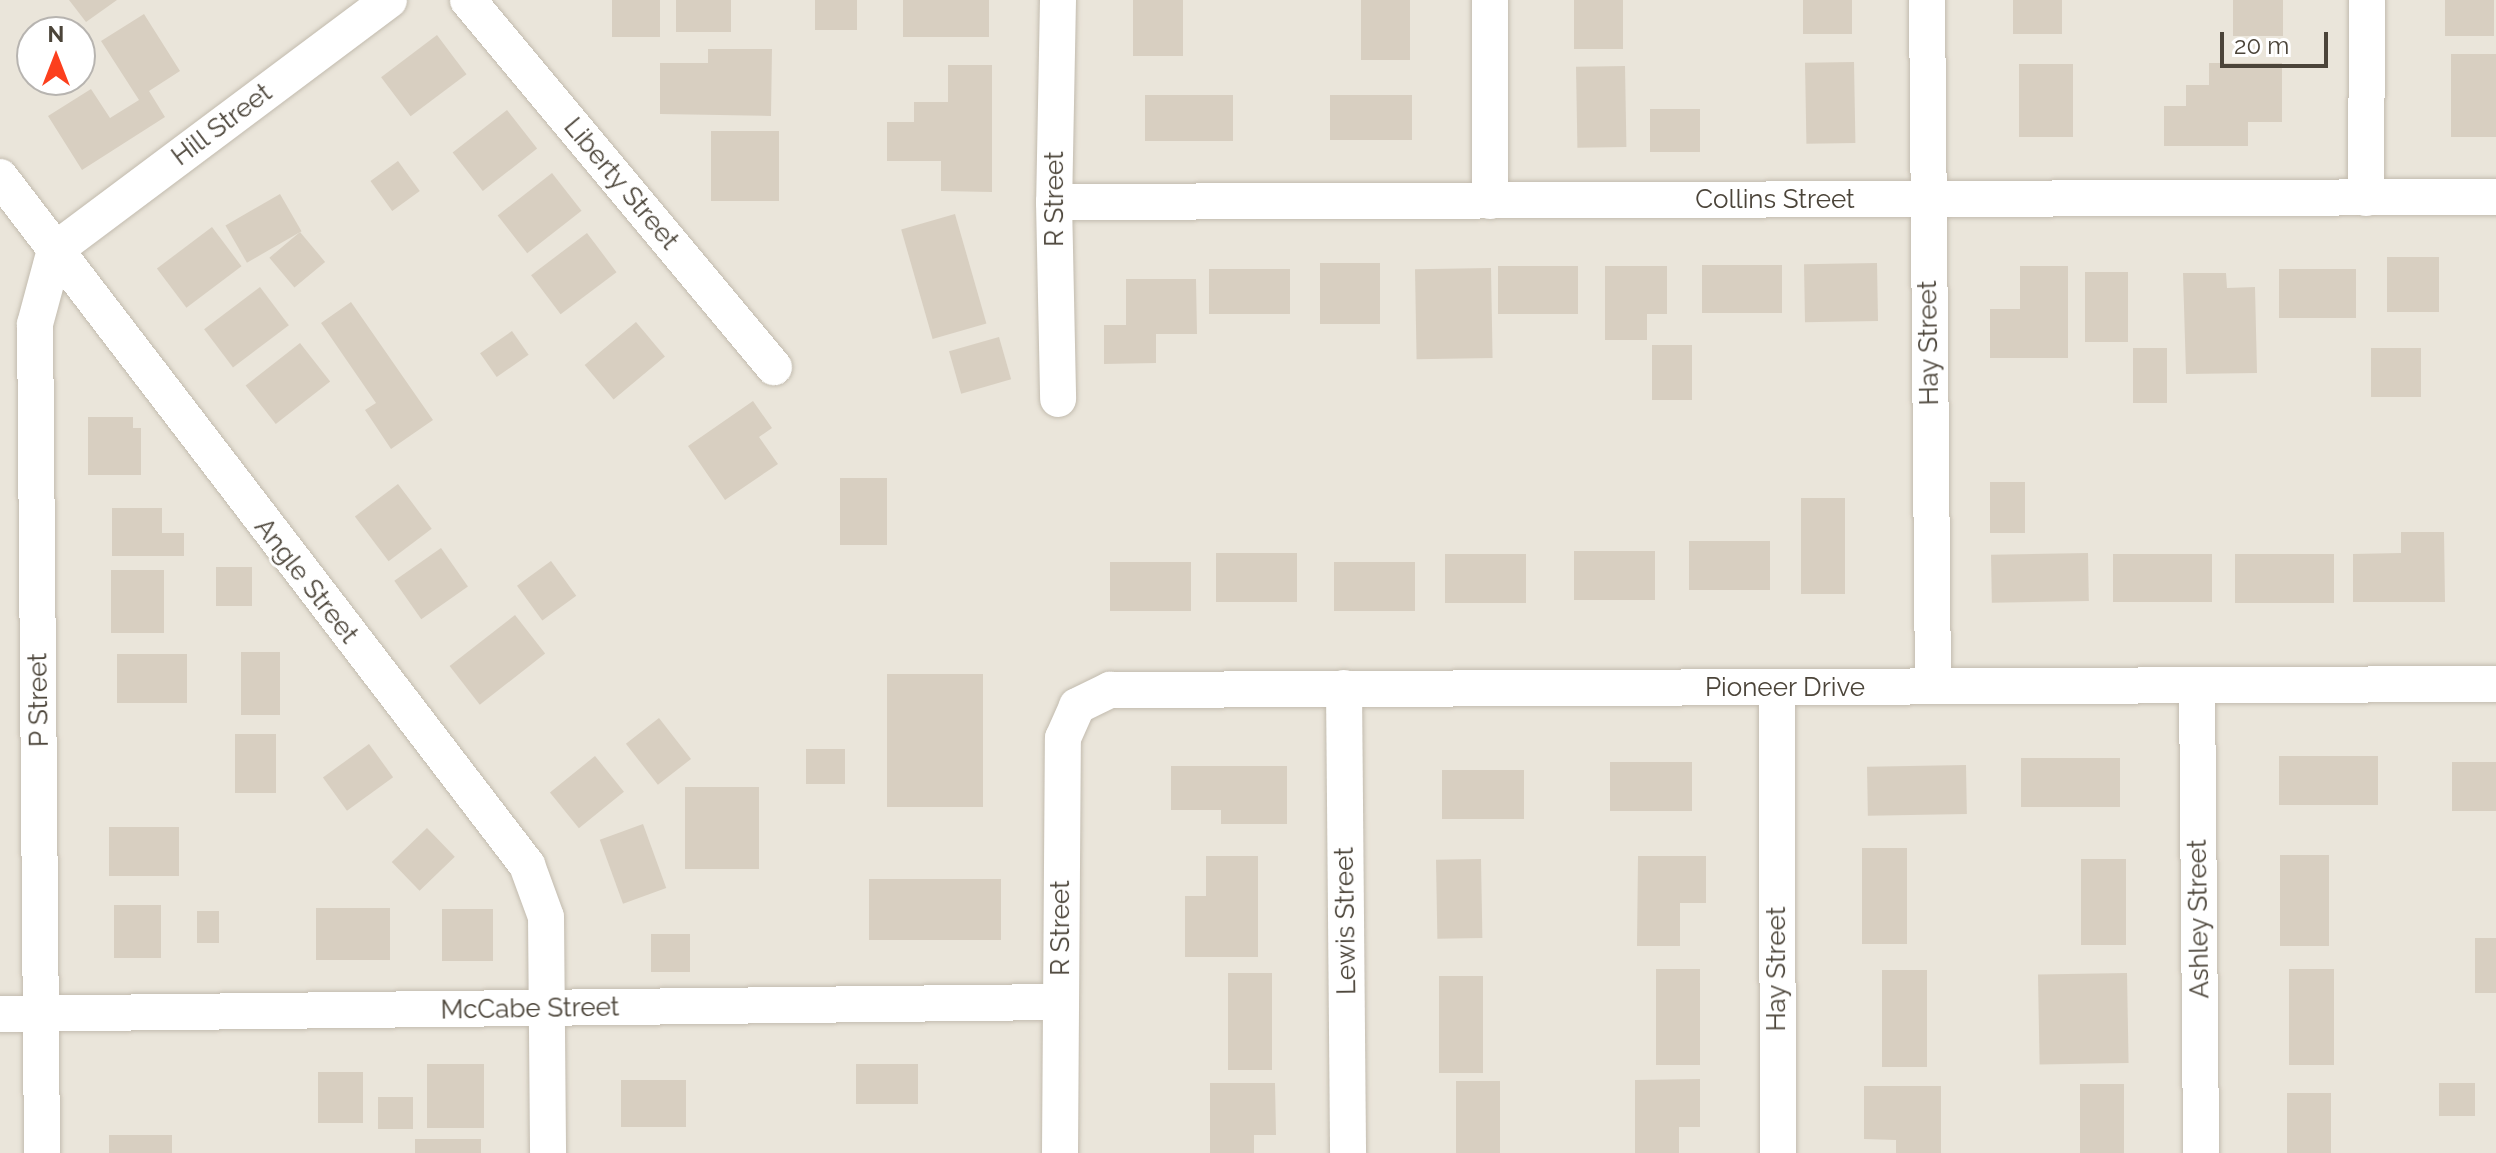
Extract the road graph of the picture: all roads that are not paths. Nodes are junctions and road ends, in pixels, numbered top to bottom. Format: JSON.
{"nodes":[{"id":1,"x":389,"y":0,"type":"edge"},
{"id":2,"x":468,"y":0,"type":"edge"},
{"id":3,"x":1058,"y":0,"type":"edge"},
{"id":4,"x":1490,"y":0,"type":"edge"},
{"id":5,"x":1927,"y":0,"type":"edge"},
{"id":6,"x":2367,"y":0,"type":"edge"},
{"id":7,"x":0,"y":177,"type":"edge"},
{"id":8,"x":2496,"y":197,"type":"edge"},
{"id":9,"x":2366,"y":198,"type":"junction"},
{"id":10,"x":1927,"y":200,"type":"junction"},
{"id":11,"x":1490,"y":201,"type":"junction"},
{"id":12,"x":1054,"y":202,"type":"junction"},
{"id":13,"x":55,"y":250,"type":"junction"},
{"id":14,"x":774,"y":367,"type":"dead end"},
{"id":15,"x":1058,"y":399,"type":"dead end"},
{"id":16,"x":2496,"y":684,"type":"edge"},
{"id":17,"x":1933,"y":686,"type":"junction"},
{"id":18,"x":2197,"y":686,"type":"junction"},
{"id":19,"x":1344,"y":688,"type":"junction"},
{"id":20,"x":1777,"y":689,"type":"junction"},
{"id":21,"x":1077,"y":706,"type":"joint"},
{"id":22,"x":1061,"y":1002,"type":"junction"},
{"id":23,"x":546,"y":1010,"type":"junction"},
{"id":24,"x":42,"y":1013,"type":"junction"},
{"id":25,"x":0,"y":1014,"type":"edge"},
{"id":26,"x":42,"y":1153,"type":"edge"},
{"id":27,"x":548,"y":1153,"type":"edge"},
{"id":28,"x":1060,"y":1153,"type":"edge"},
{"id":29,"x":1348,"y":1153,"type":"edge"},
{"id":30,"x":1778,"y":1153,"type":"edge"},
{"id":31,"x":2201,"y":1153,"type":"edge"}],
"edges":[{"from":1,"to":13,"type":"street","name":"Hill Street"},
{"from":2,"to":14,"type":"street","name":"Liberty Street"},
{"from":3,"to":12,"type":"street","name":"R Street"},
{"from":4,"to":11,"type":"street"},
{"from":5,"to":10,"type":"street","name":"Hay Street"},
{"from":6,"to":9,"type":"street"},
{"from":7,"to":13,"type":"street","name":"Angle Street"},
{"from":8,"to":9,"type":"street","name":"Collins Street"},
{"from":9,"to":10,"type":"street","name":"Collins Street"},
{"from":10,"to":11,"type":"street","name":"Collins Street"},
{"from":10,"to":17,"type":"street","name":"Hay Street"},
{"from":11,"to":12,"type":"street","name":"Collins Street"},
{"from":12,"to":15,"type":"street","name":"R Street"},
{"from":13,"to":23,"type":"street","name":"Angle Street"},
{"from":13,"to":24,"type":"street","name":"P Street"},
{"from":16,"to":18,"type":"street","name":"Pioneer Drive"},
{"from":17,"to":18,"type":"street","name":"Pioneer Drive"},
{"from":17,"to":20,"type":"street","name":"Pioneer Drive"},
{"from":18,"to":31,"type":"street","name":"Ashley Street"},
{"from":19,"to":20,"type":"street","name":"Pioneer Drive"},
{"from":19,"to":21,"type":"street","name":"Pioneer Drive"},
{"from":19,"to":29,"type":"street","name":"Lewis Street"},
{"from":20,"to":30,"type":"street","name":"Hay Street"},
{"from":21,"to":22,"type":"street","name":"R Street"},
{"from":22,"to":23,"type":"street","name":"McCabe Street"},
{"from":22,"to":28,"type":"street","name":"R Street"},
{"from":23,"to":24,"type":"street","name":"McCabe Street"},
{"from":23,"to":27,"type":"street","name":"Angle Street"},
{"from":24,"to":25,"type":"street","name":"McCabe Street"},
{"from":24,"to":26,"type":"street","name":"P Street"}]}
